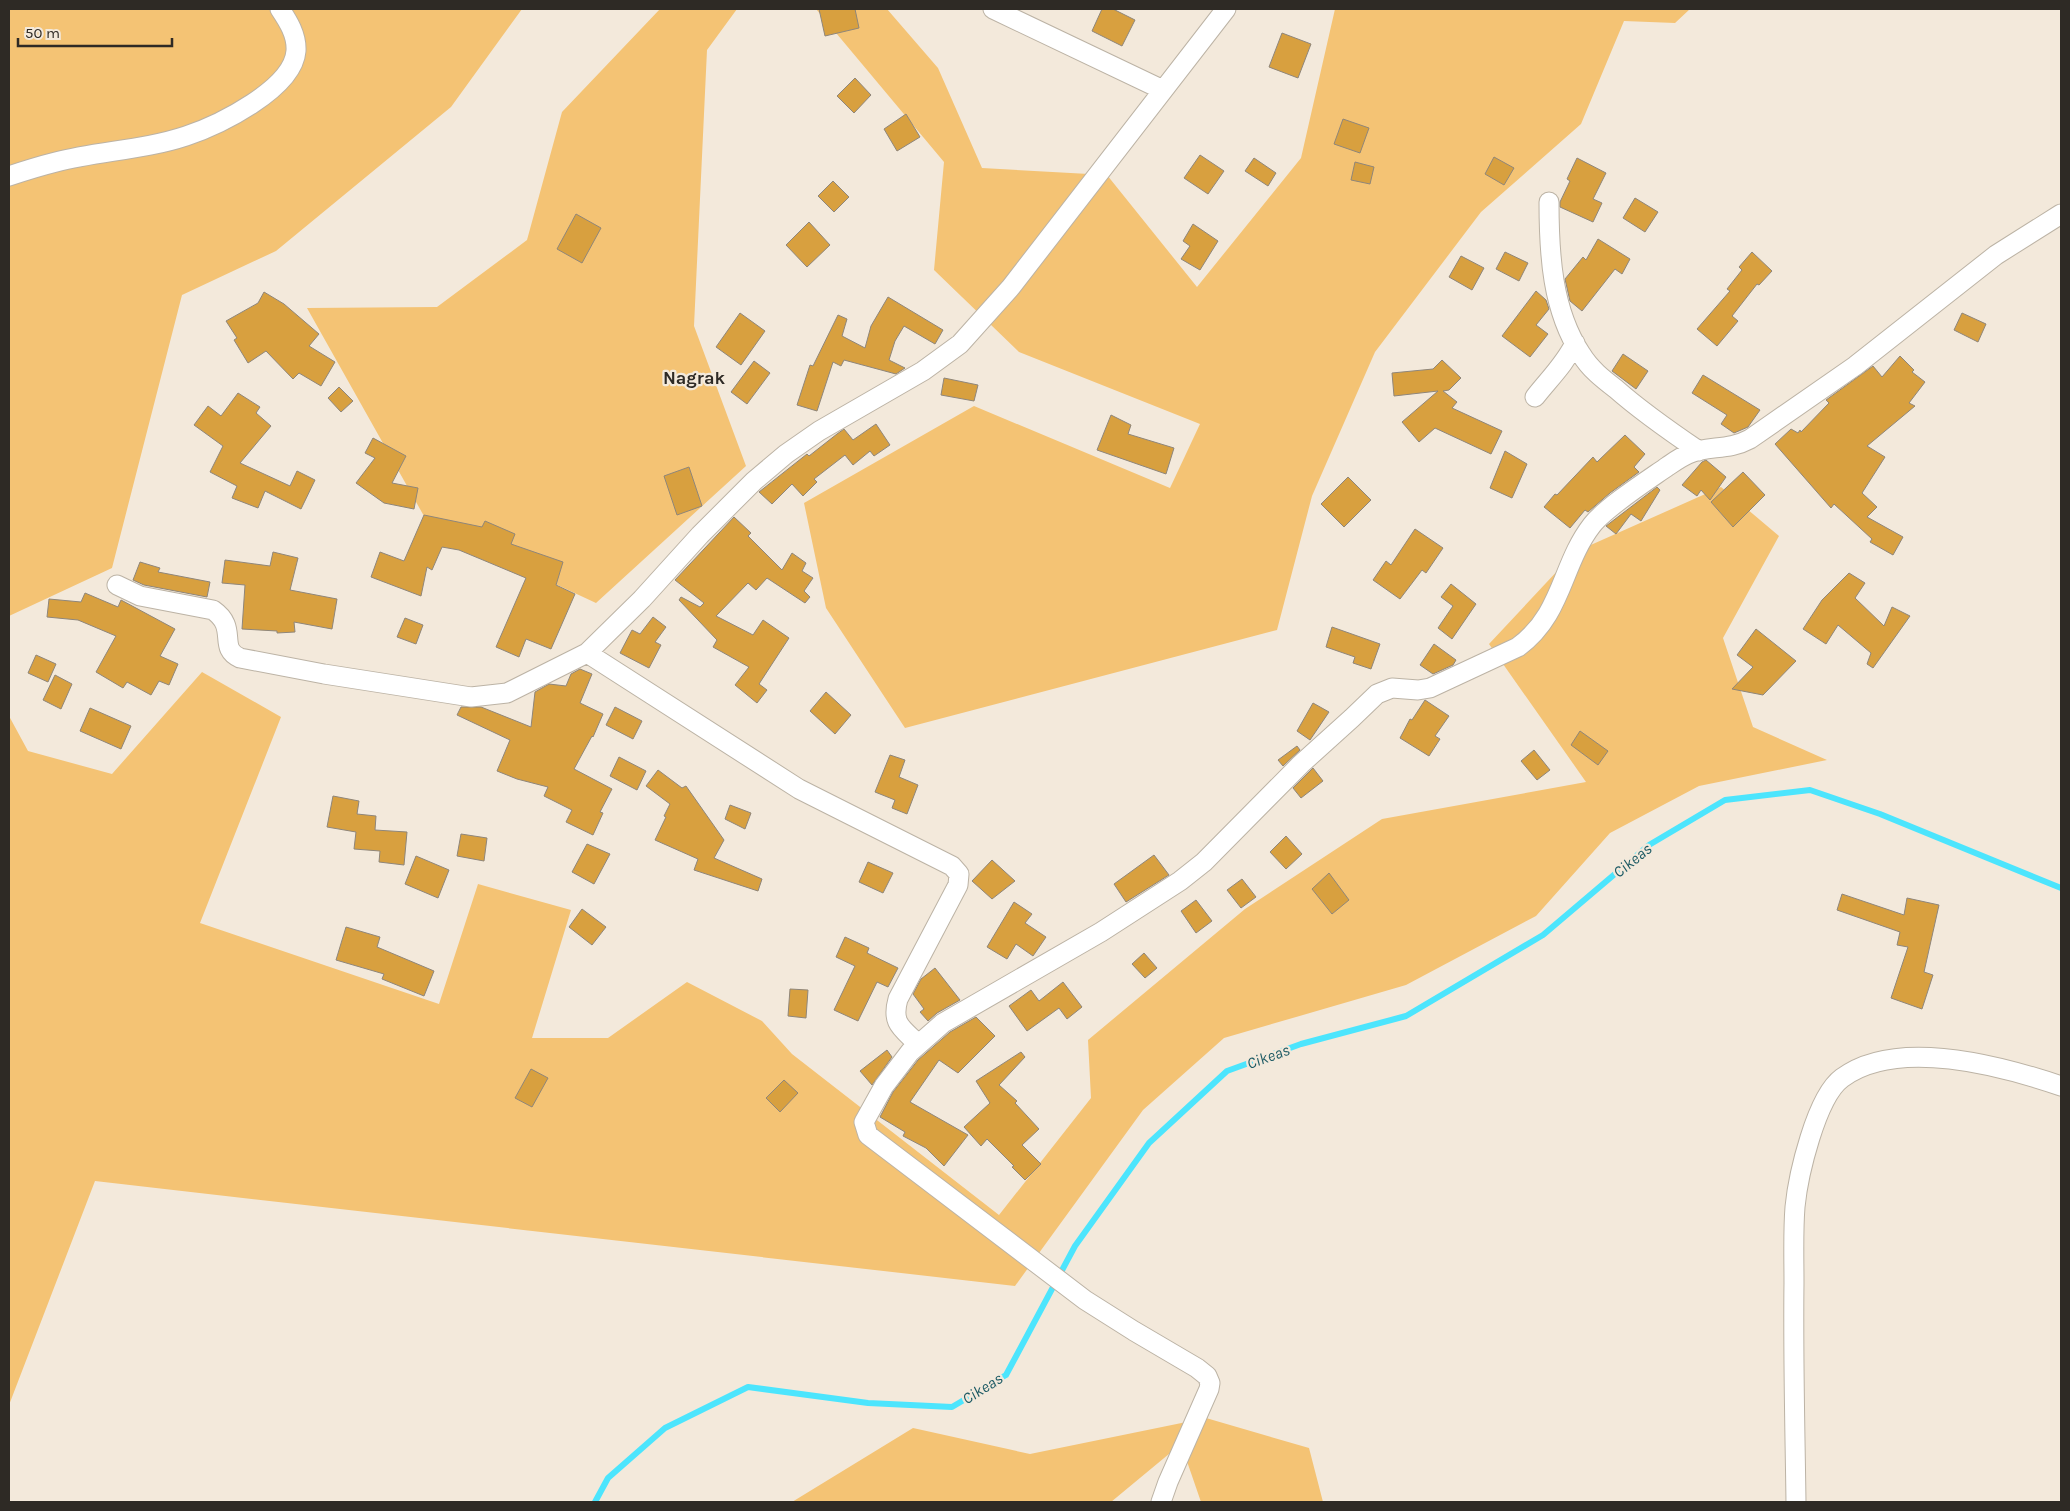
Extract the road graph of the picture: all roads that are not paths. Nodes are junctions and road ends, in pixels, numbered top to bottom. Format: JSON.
{"nodes":[{"id":1,"x":280,"y":9,"type":"edge"},
{"id":2,"x":993,"y":9,"type":"edge"},
{"id":3,"x":1226,"y":9,"type":"edge"},
{"id":4,"x":1163,"y":90,"type":"junction"},
{"id":5,"x":9,"y":176,"type":"edge"},
{"id":6,"x":1549,"y":202,"type":"dead end"},
{"id":7,"x":2061,"y":214,"type":"edge"},
{"id":8,"x":1575,"y":343,"type":"junction"},
{"id":9,"x":1536,"y":397,"type":"dead end"},
{"id":10,"x":1699,"y":451,"type":"junction"},
{"id":11,"x":117,"y":585,"type":"dead end"},
{"id":12,"x":587,"y":654,"type":"junction"},
{"id":13,"x":918,"y":1044,"type":"junction"},
{"id":14,"x":2061,"y":1086,"type":"edge"},
{"id":15,"x":1161,"y":1502,"type":"edge"},
{"id":16,"x":1796,"y":1502,"type":"edge"}],
"edges":[{"from":1,"to":5,"type":"street"},
{"from":2,"to":4,"type":"street"},
{"from":3,"to":4,"type":"street"},
{"from":4,"to":12,"type":"street"},
{"from":6,"to":8,"type":"street"},
{"from":7,"to":10,"type":"street"},
{"from":8,"to":9,"type":"street"},
{"from":8,"to":10,"type":"street"},
{"from":10,"to":13,"type":"street"},
{"from":11,"to":12,"type":"street"},
{"from":12,"to":13,"type":"street"},
{"from":13,"to":15,"type":"street"},
{"from":14,"to":16,"type":"street"}]}
